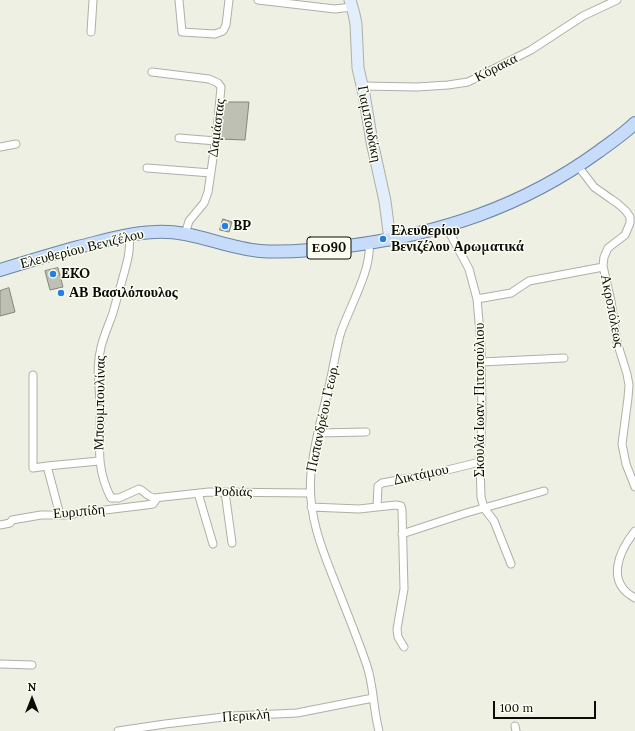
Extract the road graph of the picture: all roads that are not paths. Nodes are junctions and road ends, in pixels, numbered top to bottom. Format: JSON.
{"nodes":[{"id":1,"x":93,"y":0,"type":"edge"},
{"id":2,"x":179,"y":0,"type":"edge"},
{"id":3,"x":229,"y":0,"type":"edge"},
{"id":4,"x":258,"y":0,"type":"edge"},
{"id":5,"x":617,"y":0,"type":"edge"},
{"id":6,"x":301,"y":2,"type":"edge"},
{"id":7,"x":351,"y":4,"type":"edge"},
{"id":8,"x":91,"y":32,"type":"dead end"},
{"id":9,"x":152,"y":72,"type":"dead end"},
{"id":10,"x":362,"y":86,"type":"junction"},
{"id":11,"x":635,"y":123,"type":"edge"},
{"id":12,"x":179,"y":138,"type":"dead end"},
{"id":13,"x":216,"y":141,"type":"junction"},
{"id":14,"x":16,"y":144,"type":"dead end"},
{"id":15,"x":0,"y":147,"type":"edge"},
{"id":16,"x":578,"y":166,"type":"junction"},
{"id":17,"x":147,"y":168,"type":"dead end"},
{"id":18,"x":211,"y":173,"type":"junction"},
{"id":19,"x":446,"y":226,"type":"junction"},
{"id":20,"x":185,"y":234,"type":"junction"},
{"id":21,"x":129,"y":235,"type":"junction"},
{"id":22,"x":390,"y":240,"type":"junction"},
{"id":23,"x":368,"y":243,"type":"junction"},
{"id":24,"x":603,"y":267,"type":"junction"},
{"id":25,"x":0,"y":270,"type":"edge"},
{"id":26,"x":477,"y":300,"type":"junction"},
{"id":27,"x":564,"y":358,"type":"dead end"},
{"id":28,"x":481,"y":362,"type":"junction"},
{"id":29,"x":33,"y":375,"type":"dead end"},
{"id":30,"x":366,"y":432,"type":"dead end"},
{"id":31,"x":318,"y":433,"type":"junction"},
{"id":32,"x":99,"y":461,"type":"junction"},
{"id":33,"x":480,"y":462,"type":"junction"},
{"id":34,"x":47,"y":466,"type":"junction"},
{"id":35,"x":635,"y":487,"type":"edge"},
{"id":36,"x":544,"y":491,"type":"dead end"},
{"id":37,"x":225,"y":492,"type":"junction"},
{"id":38,"x":198,"y":493,"type":"junction"},
{"id":39,"x":310,"y":493,"type":"junction"},
{"id":40,"x":157,"y":498,"type":"junction"},
{"id":41,"x":311,"y":507,"type":"junction"},
{"id":42,"x":377,"y":507,"type":"junction"},
{"id":43,"x":484,"y":508,"type":"junction"},
{"id":44,"x":60,"y":515,"type":"junction"},
{"id":45,"x":0,"y":525,"type":"edge"},
{"id":46,"x":635,"y":531,"type":"edge"},
{"id":47,"x":402,"y":534,"type":"junction"},
{"id":48,"x":232,"y":543,"type":"dead end"},
{"id":49,"x":213,"y":544,"type":"dead end"},
{"id":50,"x":511,"y":564,"type":"dead end"},
{"id":51,"x":635,"y":598,"type":"edge"},
{"id":52,"x":404,"y":647,"type":"dead end"},
{"id":53,"x":0,"y":664,"type":"edge"},
{"id":54,"x":32,"y":665,"type":"dead end"},
{"id":55,"x":373,"y":698,"type":"junction"},
{"id":56,"x":118,"y":731,"type":"edge"},
{"id":57,"x":379,"y":731,"type":"edge"}],
"edges":[{"from":1,"to":8,"type":"street"},
{"from":2,"to":3,"type":"street"},
{"from":4,"to":6,"type":"street"},
{"from":5,"to":10,"type":"street","name":"Κόρακα"},
{"from":6,"to":7,"type":"street"},
{"from":7,"to":10,"type":"street","name":"Γιαμπουδάκη"},
{"from":9,"to":13,"type":"street","name":"Δαμάστας"},
{"from":10,"to":22,"type":"street","name":"Γιαμπουδάκη"},
{"from":11,"to":16,"type":"main road","name":"Ελευθερίου Βενιζέλου","number":"ΕΟ90"},
{"from":12,"to":13,"type":"street"},
{"from":13,"to":18,"type":"street","name":"Δαμάστας"},
{"from":14,"to":15,"type":"street"},
{"from":16,"to":19,"type":"main road","name":"Ελευθερίου Βενιζέλου","number":"ΕΟ90"},
{"from":16,"to":24,"type":"street","name":"Ακροπόλεως"},
{"from":17,"to":18,"type":"street"},
{"from":18,"to":20,"type":"street","name":"Δαμάστας"},
{"from":19,"to":22,"type":"main road","name":"Ελευθερίου Βενιζέλου","number":"ΕΟ90"},
{"from":19,"to":26,"type":"street","name":"Σκουλά Ιωαν. Πιτοπούλιου"},
{"from":20,"to":21,"type":"main road","name":"Ελευθερίου Βενιζέλου","number":"ΕΟ90"},
{"from":20,"to":23,"type":"main road","name":"Ελευθερίου Βενιζέλου","number":"ΕΟ90"},
{"from":21,"to":25,"type":"main road","name":"Ελευθερίου Βενιζέλου","number":"ΕΟ90"},
{"from":21,"to":32,"type":"street","name":"Μπουμπουλίνας"},
{"from":22,"to":23,"type":"main road","name":"Ελευθερίου Βενιζέλου","number":"ΕΟ90"},
{"from":23,"to":31,"type":"street","name":"Παπανδρέου Γεωρ."},
{"from":24,"to":26,"type":"street"},
{"from":24,"to":35,"type":"street","name":"Ακροπόλεως"},
{"from":26,"to":28,"type":"street","name":"Σκουλά Ιωαν. Πιτοπούλιου"},
{"from":27,"to":28,"type":"street"},
{"from":28,"to":33,"type":"street","name":"Σκουλά Ιωαν. Πιτοπούλιου"},
{"from":29,"to":34,"type":"street"},
{"from":30,"to":31,"type":"street"},
{"from":31,"to":39,"type":"street","name":"Παπανδρέου Γεωρ."},
{"from":32,"to":34,"type":"street"},
{"from":32,"to":40,"type":"street","name":"Μπουμπουλίνας"},
{"from":33,"to":42,"type":"street","name":"Δικτάμου"},
{"from":33,"to":43,"type":"street","name":"Σκουλά Ιωαν. Πιτοπούλιου"},
{"from":34,"to":44,"type":"street"},
{"from":36,"to":43,"type":"street"},
{"from":37,"to":38,"type":"street","name":"Ροδιάς"},
{"from":37,"to":39,"type":"street","name":"Ροδιάς"},
{"from":37,"to":48,"type":"street"},
{"from":38,"to":40,"type":"street","name":"Ροδιάς"},
{"from":38,"to":49,"type":"street"},
{"from":39,"to":41,"type":"street","name":"Παπανδρέου Γεωρ."},
{"from":40,"to":44,"type":"street","name":"Ευριπίδη"},
{"from":41,"to":42,"type":"street"},
{"from":41,"to":55,"type":"street","name":"Παπανδρέου Γεωρ."},
{"from":42,"to":47,"type":"street"},
{"from":43,"to":47,"type":"street"},
{"from":43,"to":50,"type":"street"},
{"from":44,"to":45,"type":"street","name":"Ευριπίδη"},
{"from":46,"to":51,"type":"street"},
{"from":47,"to":52,"type":"street"},
{"from":53,"to":54,"type":"street"},
{"from":55,"to":56,"type":"street","name":"Περικλή"},
{"from":55,"to":57,"type":"street","name":"Παπανδρέου Γεωρ."}]}
